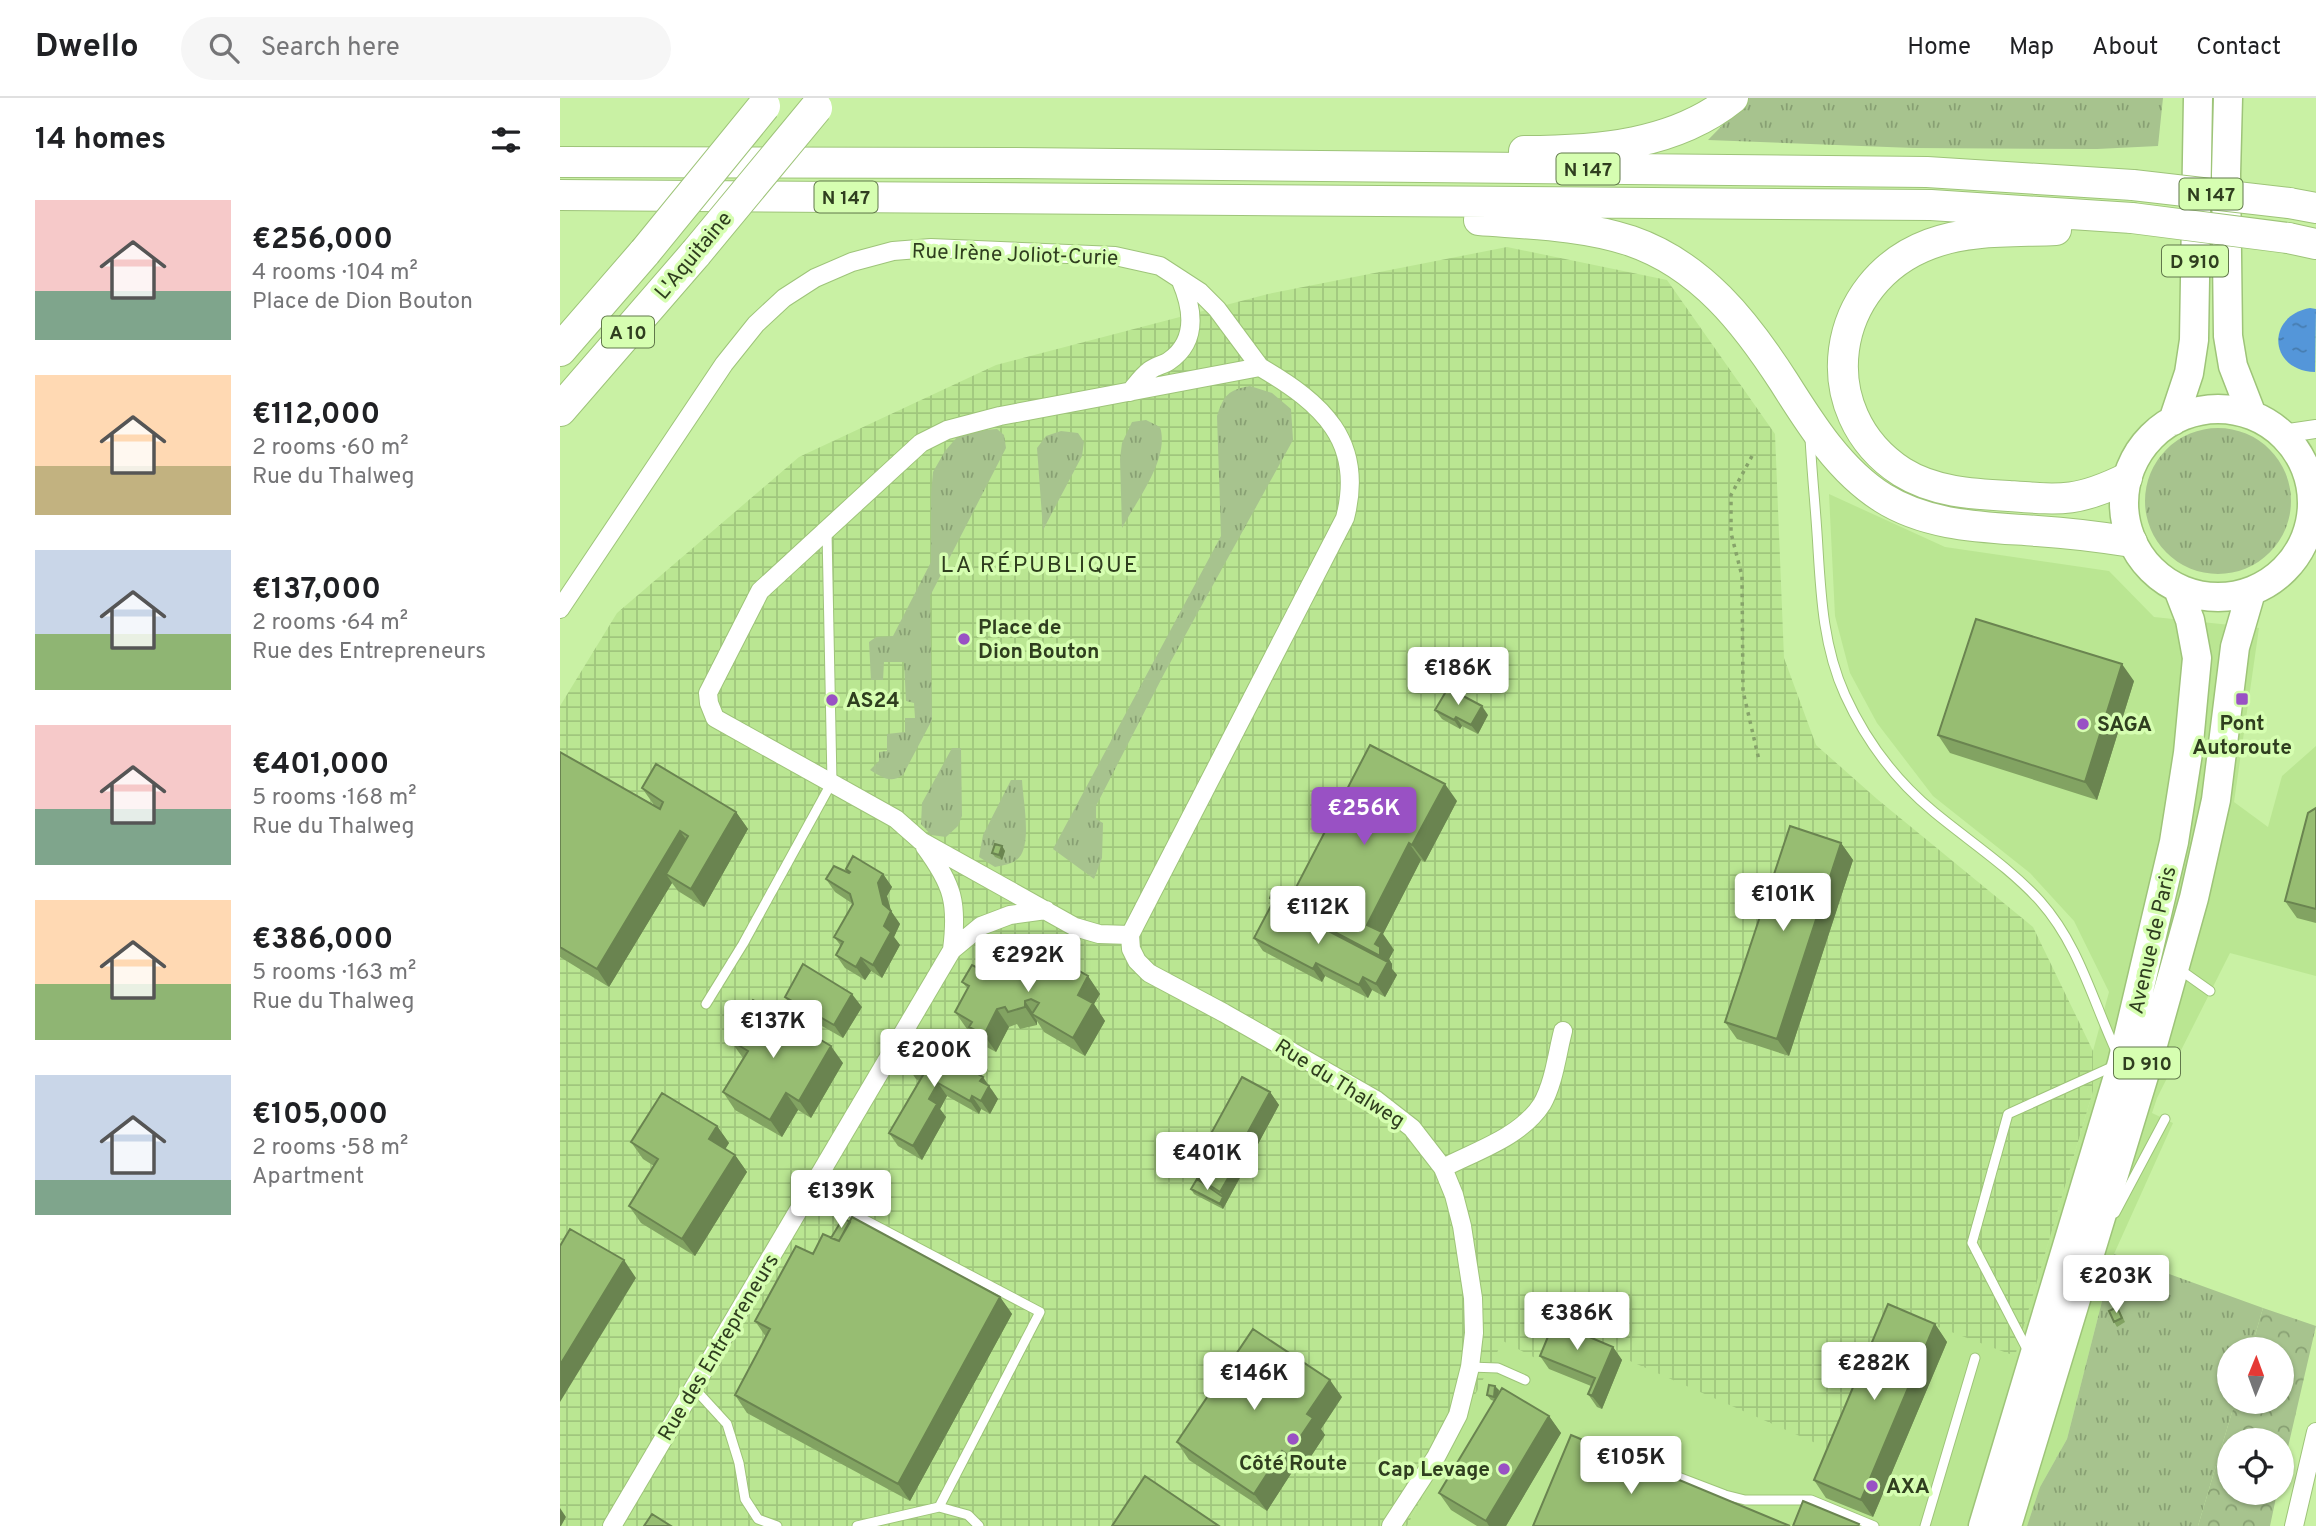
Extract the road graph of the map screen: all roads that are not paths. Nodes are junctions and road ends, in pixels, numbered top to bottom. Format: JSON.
{"nodes":[{"id":1,"x":1733,"y":98,"type":"edge"},
{"id":2,"x":2198,"y":98,"type":"edge"},
{"id":3,"x":2228,"y":98,"type":"edge"},
{"id":4,"x":758,"y":102,"type":"edge"},
{"id":5,"x":820,"y":103,"type":"edge"},
{"id":6,"x":560,"y":145,"type":"edge"},
{"id":7,"x":560,"y":162,"type":"edge"},
{"id":8,"x":1008,"y":163,"type":"junction"},
{"id":9,"x":1042,"y":164,"type":"junction"},
{"id":10,"x":560,"y":195,"type":"edge"},
{"id":11,"x":1133,"y":200,"type":"junction"},
{"id":12,"x":2303,"y":206,"type":"edge"},
{"id":13,"x":2130,"y":218,"type":"junction"},
{"id":14,"x":2302,"y":241,"type":"edge"},
{"id":15,"x":1181,"y":281,"type":"junction"},
{"id":16,"x":561,"y":349,"type":"edge"},
{"id":17,"x":1260,"y":367,"type":"junction"},
{"id":18,"x":1130,"y":391,"type":"junction"},
{"id":19,"x":560,"y":410,"type":"edge"},
{"id":20,"x":2252,"y":415,"type":"junction"},
{"id":21,"x":2173,"y":421,"type":"junction"},
{"id":22,"x":1809,"y":422,"type":"junction"},
{"id":23,"x":2316,"y":429,"type":"edge"},
{"id":24,"x":2281,"y":434,"type":"junction"},
{"id":25,"x":2127,"y":478,"type":"junction"},
{"id":26,"x":2314,"y":493,"type":"edge"},
{"id":27,"x":827,"y":530,"type":"junction"},
{"id":28,"x":2132,"y":542,"type":"junction"},
{"id":29,"x":2178,"y":589,"type":"junction"},
{"id":30,"x":2251,"y":592,"type":"junction"},
{"id":31,"x":560,"y":609,"type":"edge"},
{"id":32,"x":832,"y":782,"type":"junction"},
{"id":33,"x":921,"y":841,"type":"junction"},
{"id":34,"x":1046,"y":910,"type":"junction"},
{"id":35,"x":1130,"y":935,"type":"junction"},
{"id":36,"x":952,"y":950,"type":"junction"},
{"id":37,"x":2175,"y":966,"type":"junction"},
{"id":38,"x":2210,"y":991,"type":"dead end"},
{"id":39,"x":706,"y":1004,"type":"dead end"},
{"id":40,"x":1563,"y":1031,"type":"dead end"},
{"id":41,"x":2122,"y":1063,"type":"junction"},
{"id":42,"x":2165,"y":1119,"type":"dead end"},
{"id":43,"x":1443,"y":1168,"type":"junction"},
{"id":44,"x":810,"y":1192,"type":"junction"},
{"id":45,"x":2083,"y":1273,"type":"junction"},
{"id":46,"x":1975,"y":1358,"type":"dead end"},
{"id":47,"x":2033,"y":1362,"type":"junction"},
{"id":48,"x":1470,"y":1367,"type":"junction"},
{"id":49,"x":1525,"y":1380,"type":"dead end"},
{"id":50,"x":694,"y":1388,"type":"junction"},
{"id":51,"x":2316,"y":1432,"type":"edge"},
{"id":52,"x":1590,"y":1443,"type":"edge"},
{"id":53,"x":939,"y":1507,"type":"junction"},
{"id":54,"x":1398,"y":1524,"type":"edge"},
{"id":55,"x":612,"y":1526,"type":"edge"},
{"id":56,"x":776,"y":1526,"type":"edge"},
{"id":57,"x":857,"y":1526,"type":"edge"},
{"id":58,"x":979,"y":1526,"type":"edge"},
{"id":59,"x":1874,"y":1526,"type":"edge"},
{"id":60,"x":1925,"y":1526,"type":"edge"},
{"id":61,"x":1983,"y":1526,"type":"edge"},
{"id":62,"x":2007,"y":1526,"type":"edge"},
{"id":63,"x":2294,"y":1526,"type":"edge"}],
"edges":[{"from":1,"to":9,"type":"highway"},
{"from":2,"to":21,"type":"main road","number":"D 910"},
{"from":3,"to":20,"type":"main road","number":"D 910"},
{"from":4,"to":16,"type":"highway"},
{"from":5,"to":19,"type":"highway","name":"L'Aquitaine","number":"A 10","bridge":true},
{"from":6,"to":8,"type":"highway"},
{"from":7,"to":8,"type":"highway","number":"N 147"},
{"from":8,"to":9,"type":"highway","number":"N 147"},
{"from":9,"to":12,"type":"highway","number":"N 147","bridge":true},
{"from":10,"to":11,"type":"highway","number":"N 147"},
{"from":11,"to":13,"type":"highway","number":"N 147"},
{"from":11,"to":22,"type":"highway"},
{"from":13,"to":14,"type":"highway","number":"N 147","bridge":true},
{"from":13,"to":25,"type":"highway","number":"N 147"},
{"from":15,"to":17,"type":"street","name":"Rue Irène Joliot-Curie"},
{"from":15,"to":18,"type":"street"},
{"from":15,"to":31,"type":"street","name":"Rue Irène Joliot-Curie"},
{"from":17,"to":18,"type":"street"},
{"from":17,"to":35,"type":"street"},
{"from":18,"to":27,"type":"street"},
{"from":20,"to":21,"type":"main road"},
{"from":20,"to":24,"type":"main road"},
{"from":21,"to":25,"type":"main road"},
{"from":22,"to":28,"type":"highway"},
{"from":22,"to":41,"type":"lane"},
{"from":23,"to":24,"type":"street"},
{"from":24,"to":26,"type":"main road"},
{"from":25,"to":28,"type":"main road"},
{"from":26,"to":30,"type":"main road"},
{"from":27,"to":32,"type":"lane"},
{"from":27,"to":32,"type":"street"},
{"from":28,"to":29,"type":"main road"},
{"from":29,"to":30,"type":"main road"},
{"from":29,"to":41,"type":"main road","name":"Avenue de Paris","number":"D 910"},
{"from":30,"to":37,"type":"main road","name":"Avenue de Paris","number":"D 910"},
{"from":32,"to":33,"type":"street"},
{"from":32,"to":39,"type":"lane"},
{"from":33,"to":34,"type":"street"},
{"from":33,"to":36,"type":"street"},
{"from":34,"to":35,"type":"street"},
{"from":34,"to":36,"type":"street"},
{"from":35,"to":43,"type":"street","name":"Rue du Thalweg"},
{"from":36,"to":44,"type":"street","name":"Rue des Entrepreneurs"},
{"from":37,"to":38,"type":"lane"},
{"from":37,"to":45,"type":"main road","name":"Avenue de Paris","number":"D 910"},
{"from":40,"to":43,"type":"street"},
{"from":41,"to":47,"type":"main road","name":"Avenue de Paris","number":"D 910"},
{"from":41,"to":47,"type":"lane"},
{"from":42,"to":45,"type":"lane"},
{"from":43,"to":48,"type":"street","name":"Rue du Thalweg"},
{"from":44,"to":50,"type":"street","name":"Rue des Entrepreneurs"},
{"from":44,"to":53,"type":"lane"},
{"from":45,"to":62,"type":"main road","name":"Avenue de Paris","number":"D 910"},
{"from":46,"to":60,"type":"lane"},
{"from":47,"to":61,"type":"main road","name":"Avenue de Paris","number":"D 910"},
{"from":48,"to":49,"type":"lane"},
{"from":48,"to":54,"type":"street","name":"Rue du Thalweg"},
{"from":50,"to":55,"type":"street","name":"Rue des Entrepreneurs"},
{"from":50,"to":56,"type":"lane"},
{"from":51,"to":63,"type":"street"},
{"from":52,"to":59,"type":"lane"},
{"from":53,"to":57,"type":"lane"},
{"from":53,"to":58,"type":"lane"}]}
